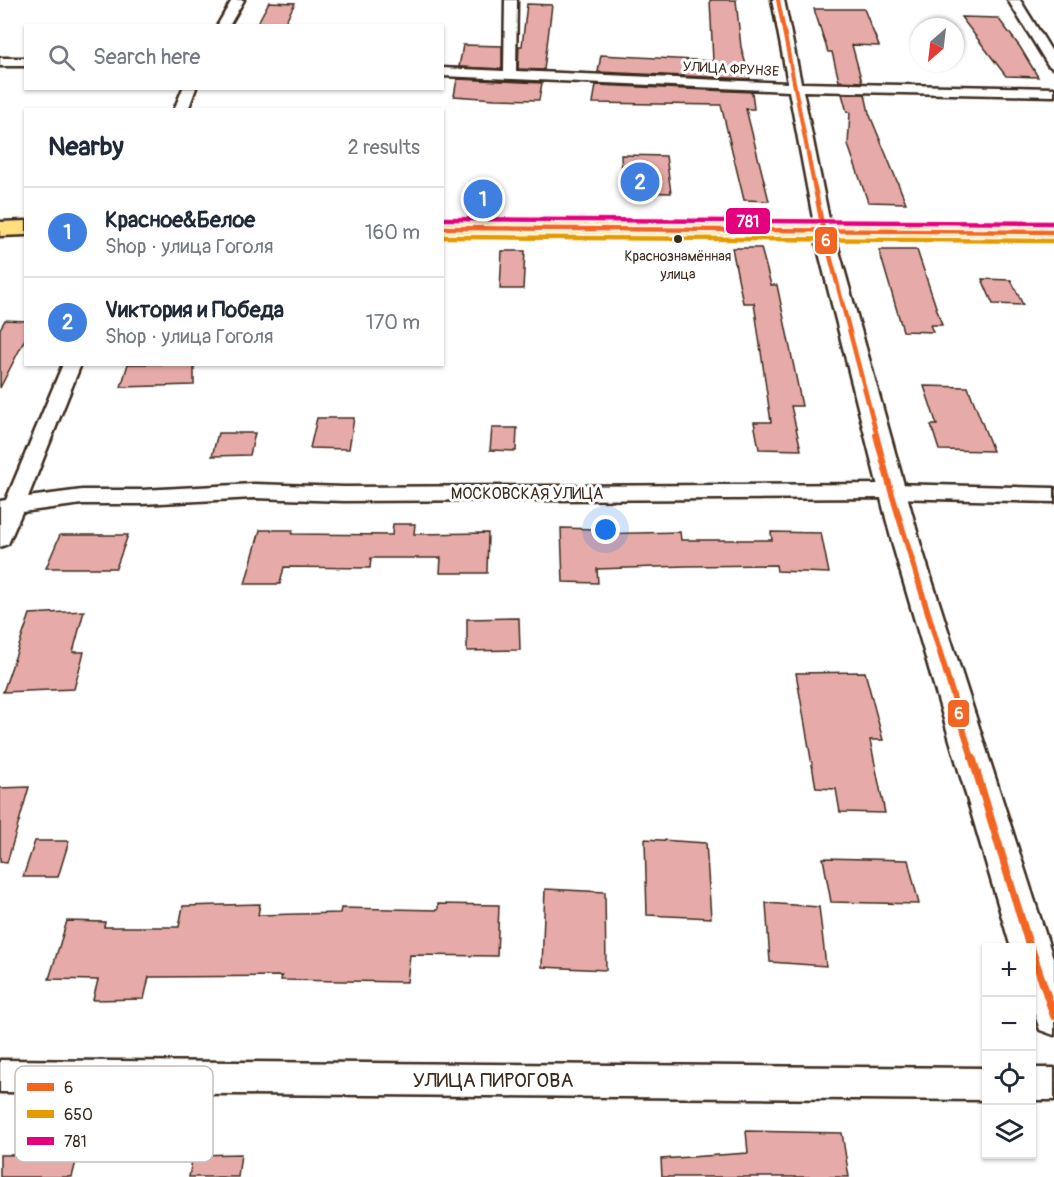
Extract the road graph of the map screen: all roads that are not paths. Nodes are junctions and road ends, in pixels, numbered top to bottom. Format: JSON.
{"nodes":[{"id":1,"x":238,"y":0,"type":"edge"},
{"id":2,"x":511,"y":0,"type":"edge"},
{"id":3,"x":778,"y":0,"type":"edge"},
{"id":4,"x":1014,"y":0,"type":"edge"},
{"id":5,"x":225,"y":24,"type":"edge"},
{"id":6,"x":0,"y":62,"type":"edge"},
{"id":7,"x":24,"y":62,"type":"edge"},
{"id":8,"x":1054,"y":65,"type":"edge"},
{"id":9,"x":444,"y":72,"type":"edge"},
{"id":10,"x":510,"y":74,"type":"junction"},
{"id":11,"x":795,"y":87,"type":"junction"},
{"id":12,"x":189,"y":90,"type":"edge"},
{"id":13,"x":1054,"y":92,"type":"edge"},
{"id":14,"x":182,"y":108,"type":"edge"},
{"id":15,"x":24,"y":228,"type":"edge"},
{"id":16,"x":444,"y":228,"type":"edge"},
{"id":17,"x":0,"y":229,"type":"edge"},
{"id":18,"x":823,"y":229,"type":"junction"},
{"id":19,"x":1054,"y":232,"type":"edge"},
{"id":20,"x":71,"y":366,"type":"edge"},
{"id":21,"x":891,"y":491,"type":"junction"},
{"id":22,"x":1054,"y":495,"type":"edge"},
{"id":23,"x":7,"y":508,"type":"edge"},
{"id":24,"x":0,"y":539,"type":"edge"},
{"id":25,"x":1039,"y":962,"type":"edge"},
{"id":26,"x":1054,"y":1016,"type":"edge"},
{"id":27,"x":0,"y":1076,"type":"edge"},
{"id":28,"x":15,"y":1076,"type":"edge"},
{"id":29,"x":213,"y":1078,"type":"edge"},
{"id":30,"x":982,"y":1084,"type":"edge"},
{"id":31,"x":1036,"y":1084,"type":"edge"},
{"id":32,"x":1054,"y":1084,"type":"edge"}],
"edges":[{"from":1,"to":5,"type":"street"},
{"from":2,"to":10,"type":"street"},
{"from":3,"to":11,"type":"street"},
{"from":4,"to":8,"type":"street"},
{"from":6,"to":7,"type":"street"},
{"from":9,"to":10,"type":"street","name":"УЛИЦА ФРУНЗЕ"},
{"from":10,"to":11,"type":"street","name":"УЛИЦА ФРУНЗЕ"},
{"from":11,"to":13,"type":"street","name":"УЛИЦА ФРУНЗЕ"},
{"from":11,"to":18,"type":"street"},
{"from":12,"to":14,"type":"street"},
{"from":15,"to":17,"type":"main road"},
{"from":16,"to":18,"type":"main road"},
{"from":18,"to":19,"type":"main road"},
{"from":18,"to":21,"type":"street"},
{"from":20,"to":23,"type":"street"},
{"from":21,"to":22,"type":"street","name":"МОСКОВСКАЯ УЛИЦА"},
{"from":21,"to":23,"type":"street","name":"МОСКОВСКАЯ УЛИЦА"},
{"from":21,"to":25,"type":"street"},
{"from":23,"to":24,"type":"street"},
{"from":25,"to":26,"type":"street"},
{"from":27,"to":28,"type":"street","name":"УЛИЦА ПИРОГОВА"},
{"from":29,"to":30,"type":"street","name":"УЛИЦА ПИРОГОВА"},
{"from":31,"to":32,"type":"street"}]}
